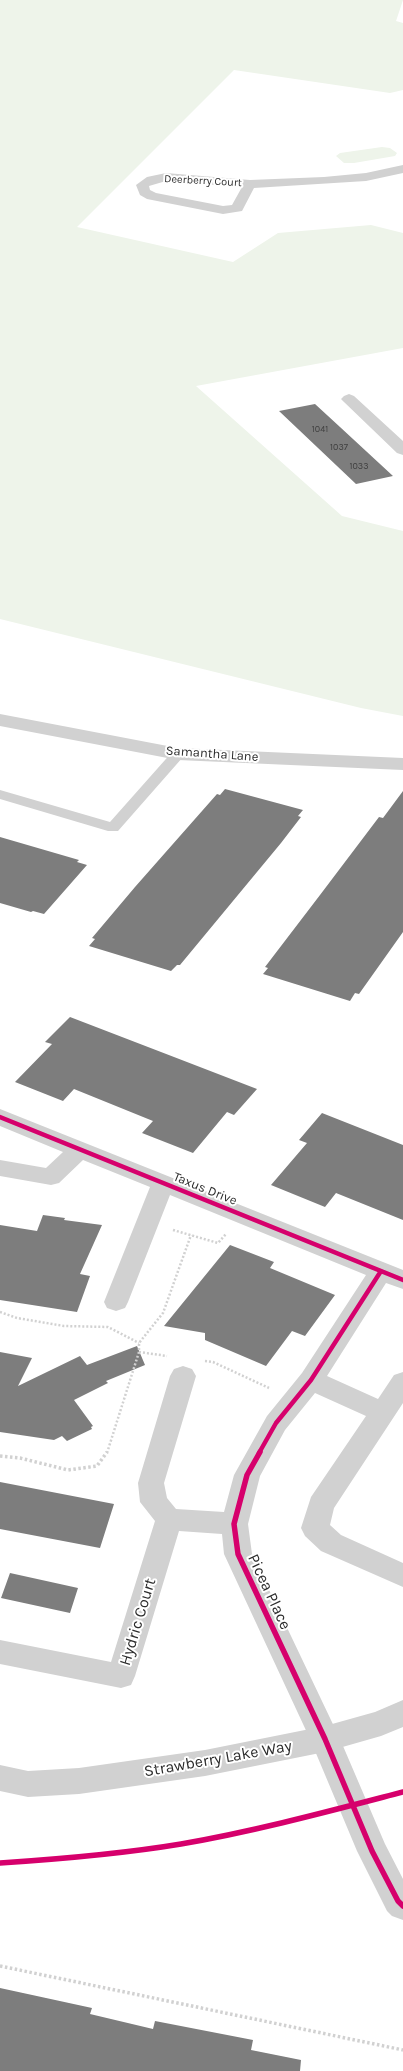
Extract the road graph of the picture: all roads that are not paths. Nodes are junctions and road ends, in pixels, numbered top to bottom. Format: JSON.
{"nodes":[{"id":1,"x":403,"y":169,"type":"edge"},
{"id":2,"x":250,"y":184,"type":"junction"},
{"id":3,"x":349,"y":399,"type":"dead end"},
{"id":4,"x":403,"y":450,"type":"edge"},
{"id":5,"x":0,"y":720,"type":"edge"},
{"id":6,"x":178,"y":754,"type":"junction"},
{"id":7,"x":403,"y":764,"type":"edge"},
{"id":8,"x":0,"y":794,"type":"edge"},
{"id":9,"x":0,"y":1117,"type":"edge"},
{"id":10,"x":80,"y":1149,"type":"junction"},
{"id":11,"x":0,"y":1168,"type":"edge"},
{"id":12,"x":163,"y":1183,"type":"junction"},
{"id":13,"x":392,"y":1276,"type":"edge"},
{"id":14,"x":116,"y":1302,"type":"dead end"},
{"id":15,"x":183,"y":1364,"type":"road end"},
{"id":16,"x":311,"y":1380,"type":"junction"},
{"id":17,"x":403,"y":1382,"type":"edge"},
{"id":18,"x":383,"y":1412,"type":"junction"},
{"id":19,"x":169,"y":1519,"type":"junction"},
{"id":20,"x":234,"y":1524,"type":"junction"},
{"id":21,"x":403,"y":1576,"type":"edge"},
{"id":22,"x":0,"y":1652,"type":"edge"},
{"id":23,"x":403,"y":1714,"type":"edge"},
{"id":24,"x":325,"y":1739,"type":"junction"},
{"id":25,"x":14,"y":1781,"type":"edge"},
{"id":26,"x":0,"y":1793,"type":"edge"},
{"id":27,"x":403,"y":1906,"type":"edge"}],
"edges":[{"from":1,"to":2,"type":"street","name":"Deerberry Court"},
{"from":2,"to":2,"type":"street","name":"Deerberry Court"},
{"from":3,"to":4,"type":"street"},
{"from":5,"to":6,"type":"street","name":"Samantha Lane"},
{"from":6,"to":7,"type":"street","name":"Samantha Lane"},
{"from":6,"to":8,"type":"lane"},
{"from":9,"to":10,"type":"street","name":"Taxus Drive"},
{"from":10,"to":11,"type":"street"},
{"from":10,"to":12,"type":"street","name":"Taxus Drive"},
{"from":12,"to":13,"type":"street","name":"Taxus Drive"},
{"from":12,"to":14,"type":"street","name":"Taxus Drive"},
{"from":13,"to":16,"type":"street","name":"Picea Place"},
{"from":15,"to":19,"type":"street"},
{"from":16,"to":18,"type":"street"},
{"from":16,"to":20,"type":"street","name":"Picea Place"},
{"from":17,"to":18,"type":"street"},
{"from":18,"to":21,"type":"street"},
{"from":19,"to":20,"type":"street"},
{"from":19,"to":22,"type":"street","name":"Hydric Court"},
{"from":20,"to":24,"type":"street","name":"Picea Place"},
{"from":23,"to":24,"type":"street","name":"Strawberry Lake Way"},
{"from":24,"to":25,"type":"street","name":"Strawberry Lake Way"},
{"from":24,"to":27,"type":"street","name":"Picea Place"},
{"from":25,"to":26,"type":"street","name":"Strawberry Lake Way"}]}
